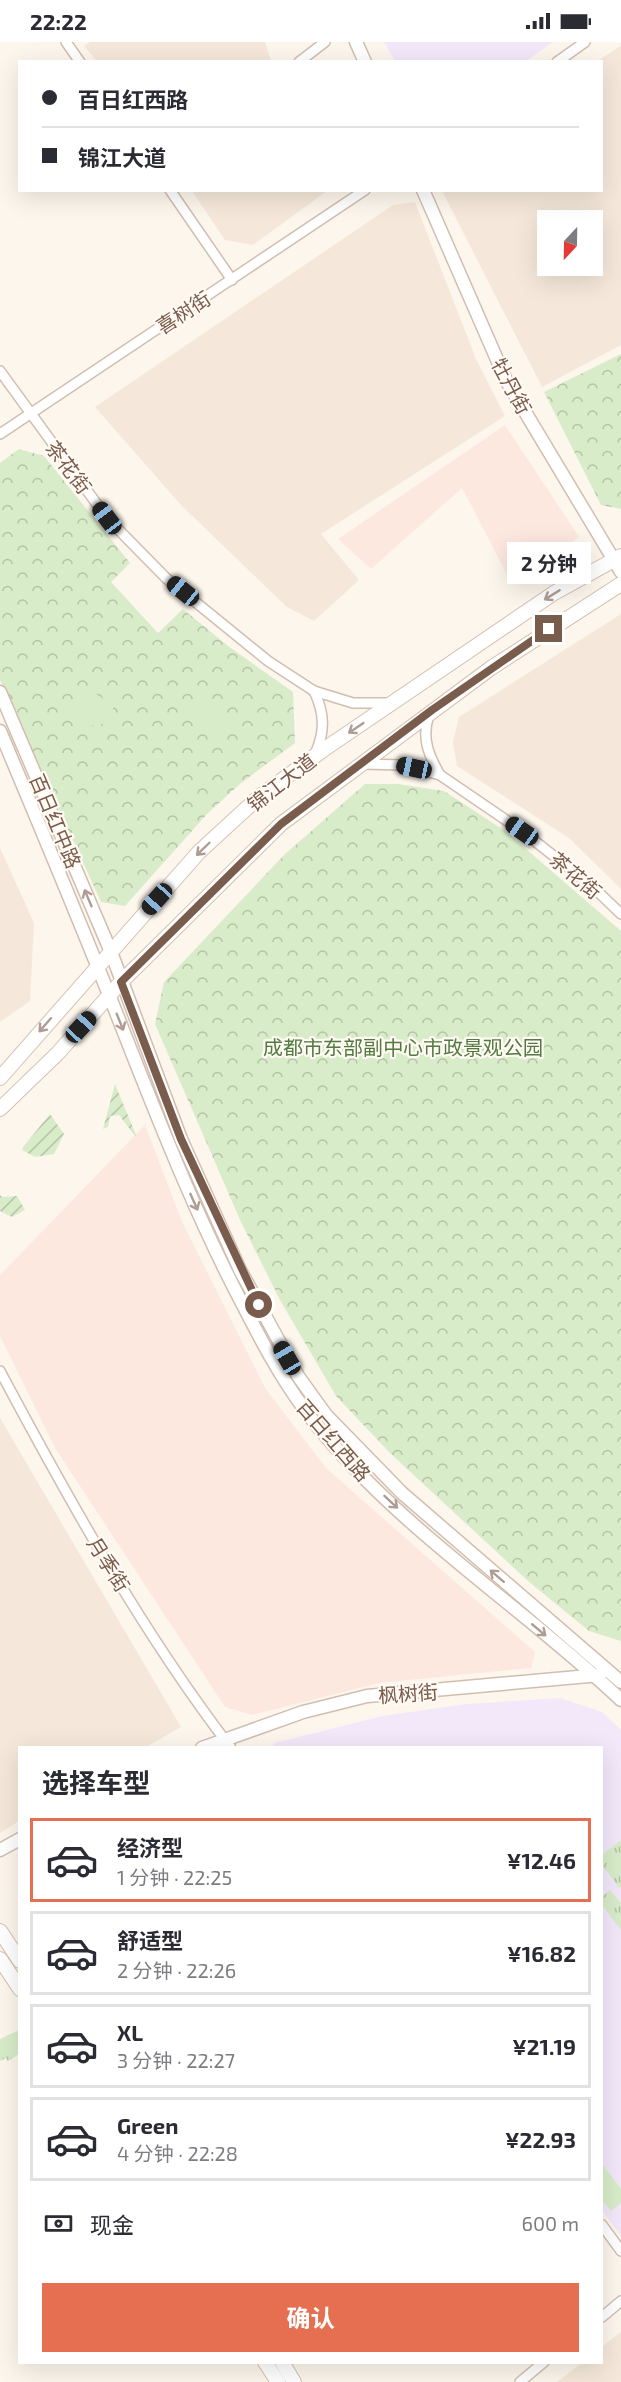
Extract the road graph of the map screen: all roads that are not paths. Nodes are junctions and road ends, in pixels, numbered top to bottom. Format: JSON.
{"nodes":[{"id":1,"x":66,"y":42,"type":"edge"},
{"id":2,"x":325,"y":42,"type":"edge"},
{"id":3,"x":356,"y":42,"type":"edge"},
{"id":4,"x":585,"y":42,"type":"edge"},
{"id":5,"x":79,"y":60,"type":"edge"},
{"id":6,"x":302,"y":60,"type":"edge"},
{"id":7,"x":364,"y":60,"type":"edge"},
{"id":8,"x":559,"y":60,"type":"edge"},
{"id":9,"x":172,"y":192,"type":"edge"},
{"id":10,"x":363,"y":192,"type":"edge"},
{"id":11,"x":424,"y":192,"type":"edge"},
{"id":12,"x":232,"y":280,"type":"junction"},
{"id":13,"x":0,"y":371,"type":"edge"},
{"id":14,"x":30,"y":413,"type":"junction"},
{"id":15,"x":0,"y":434,"type":"edge"},
{"id":16,"x":617,"y":557,"type":"edge"},
{"id":17,"x":621,"y":572,"type":"edge"},
{"id":18,"x":621,"y":585,"type":"edge"},
{"id":19,"x":315,"y":691,"type":"junction"},
{"id":20,"x":0,"y":692,"type":"edge"},
{"id":21,"x":391,"y":703,"type":"junction"},
{"id":22,"x":432,"y":710,"type":"junction"},
{"id":23,"x":0,"y":731,"type":"edge"},
{"id":24,"x":315,"y":756,"type":"junction"},
{"id":25,"x":354,"y":769,"type":"junction"},
{"id":26,"x":440,"y":775,"type":"junction"},
{"id":27,"x":621,"y":914,"type":"edge"},
{"id":28,"x":111,"y":952,"type":"junction"},
{"id":29,"x":97,"y":968,"type":"junction"},
{"id":30,"x":121,"y":982,"type":"junction"},
{"id":31,"x":110,"y":996,"type":"junction"},
{"id":32,"x":0,"y":1078,"type":"edge"},
{"id":33,"x":0,"y":1109,"type":"edge"},
{"id":34,"x":0,"y":1371,"type":"edge"},
{"id":35,"x":596,"y":1675,"type":"junction"},
{"id":36,"x":618,"y":1677,"type":"edge"},
{"id":37,"x":621,"y":1700,"type":"edge"},
{"id":38,"x":228,"y":1743,"type":"edge"},
{"id":39,"x":212,"y":1746,"type":"edge"},
{"id":40,"x":18,"y":1840,"type":"edge"},
{"id":41,"x":0,"y":1850,"type":"edge"},
{"id":42,"x":0,"y":1931,"type":"edge"},
{"id":43,"x":18,"y":1958,"type":"edge"},
{"id":44,"x":0,"y":1959,"type":"edge"},
{"id":45,"x":18,"y":1986,"type":"edge"},
{"id":46,"x":603,"y":2226,"type":"edge"},
{"id":47,"x":621,"y":2250,"type":"edge"},
{"id":48,"x":621,"y":2301,"type":"edge"},
{"id":49,"x":603,"y":2316,"type":"edge"},
{"id":50,"x":266,"y":2364,"type":"edge"},
{"id":51,"x":283,"y":2364,"type":"edge"},
{"id":52,"x":542,"y":2364,"type":"edge"},
{"id":53,"x":278,"y":2382,"type":"edge"},
{"id":54,"x":294,"y":2382,"type":"edge"},
{"id":55,"x":520,"y":2382,"type":"edge"}],
"edges":[{"from":1,"to":5,"type":"street"},
{"from":2,"to":6,"type":"street"},
{"from":3,"to":7,"type":"street"},
{"from":4,"to":8,"type":"street"},
{"from":9,"to":12,"type":"street"},
{"from":10,"to":12,"type":"street","name":"喜树街"},
{"from":11,"to":16,"type":"street","name":"牡丹街"},
{"from":12,"to":14,"type":"street","name":"喜树街"},
{"from":13,"to":14,"type":"street","name":"茶花街"},
{"from":14,"to":15,"type":"street","name":"喜树街"},
{"from":14,"to":19,"type":"street","name":"茶花街"},
{"from":16,"to":17,"type":"street","name":"牡丹街"},
{"from":16,"to":21,"type":"main road","name":"锦江大道","one_way":true},
{"from":18,"to":22,"type":"main road","name":"锦江大道"},
{"from":19,"to":21,"type":"street","name":"茶花街"},
{"from":19,"to":24,"type":"street"},
{"from":28,"to":20,"type":"street","name":"百日红中路","one_way":true},
{"from":21,"to":24,"type":"main road","name":"锦江大道","one_way":true},
{"from":22,"to":25,"type":"main road","name":"锦江大道"},
{"from":22,"to":26,"type":"street"},
{"from":23,"to":29,"type":"street","name":"百日红中路"},
{"from":24,"to":28,"type":"main road","name":"锦江大道","one_way":true},
{"from":25,"to":26,"type":"street","name":"茶花街"},
{"from":25,"to":30,"type":"main road","name":"锦江大道"},
{"from":26,"to":27,"type":"street","name":"茶花街"},
{"from":28,"to":29,"type":"main road","name":"锦江大道"},
{"from":28,"to":30,"type":"street","name":"百日红西路"},
{"from":29,"to":31,"type":"street","name":"百日红西路"},
{"from":29,"to":32,"type":"main road","name":"锦江大道","one_way":true},
{"from":30,"to":31,"type":"main road","name":"锦江大道"},
{"from":36,"to":30,"type":"street","name":"百日红西路","one_way":true},
{"from":31,"to":33,"type":"main road","name":"锦江大道"},
{"from":31,"to":35,"type":"street","name":"百日红西路","one_way":true},
{"from":34,"to":38,"type":"street","name":"月季街"},
{"from":35,"to":36,"type":"street","name":"枫树街"},
{"from":35,"to":37,"type":"street","name":"百日红西路"},
{"from":35,"to":38,"type":"street","name":"枫树街"},
{"from":38,"to":39,"type":"street","name":"枫树街"},
{"from":40,"to":41,"type":"street"},
{"from":42,"to":43,"type":"main road"},
{"from":44,"to":45,"type":"main road"},
{"from":46,"to":47,"type":"street"},
{"from":48,"to":49,"type":"street"},
{"from":50,"to":53,"type":"main road"},
{"from":51,"to":54,"type":"main road"},
{"from":52,"to":55,"type":"street"}]}
